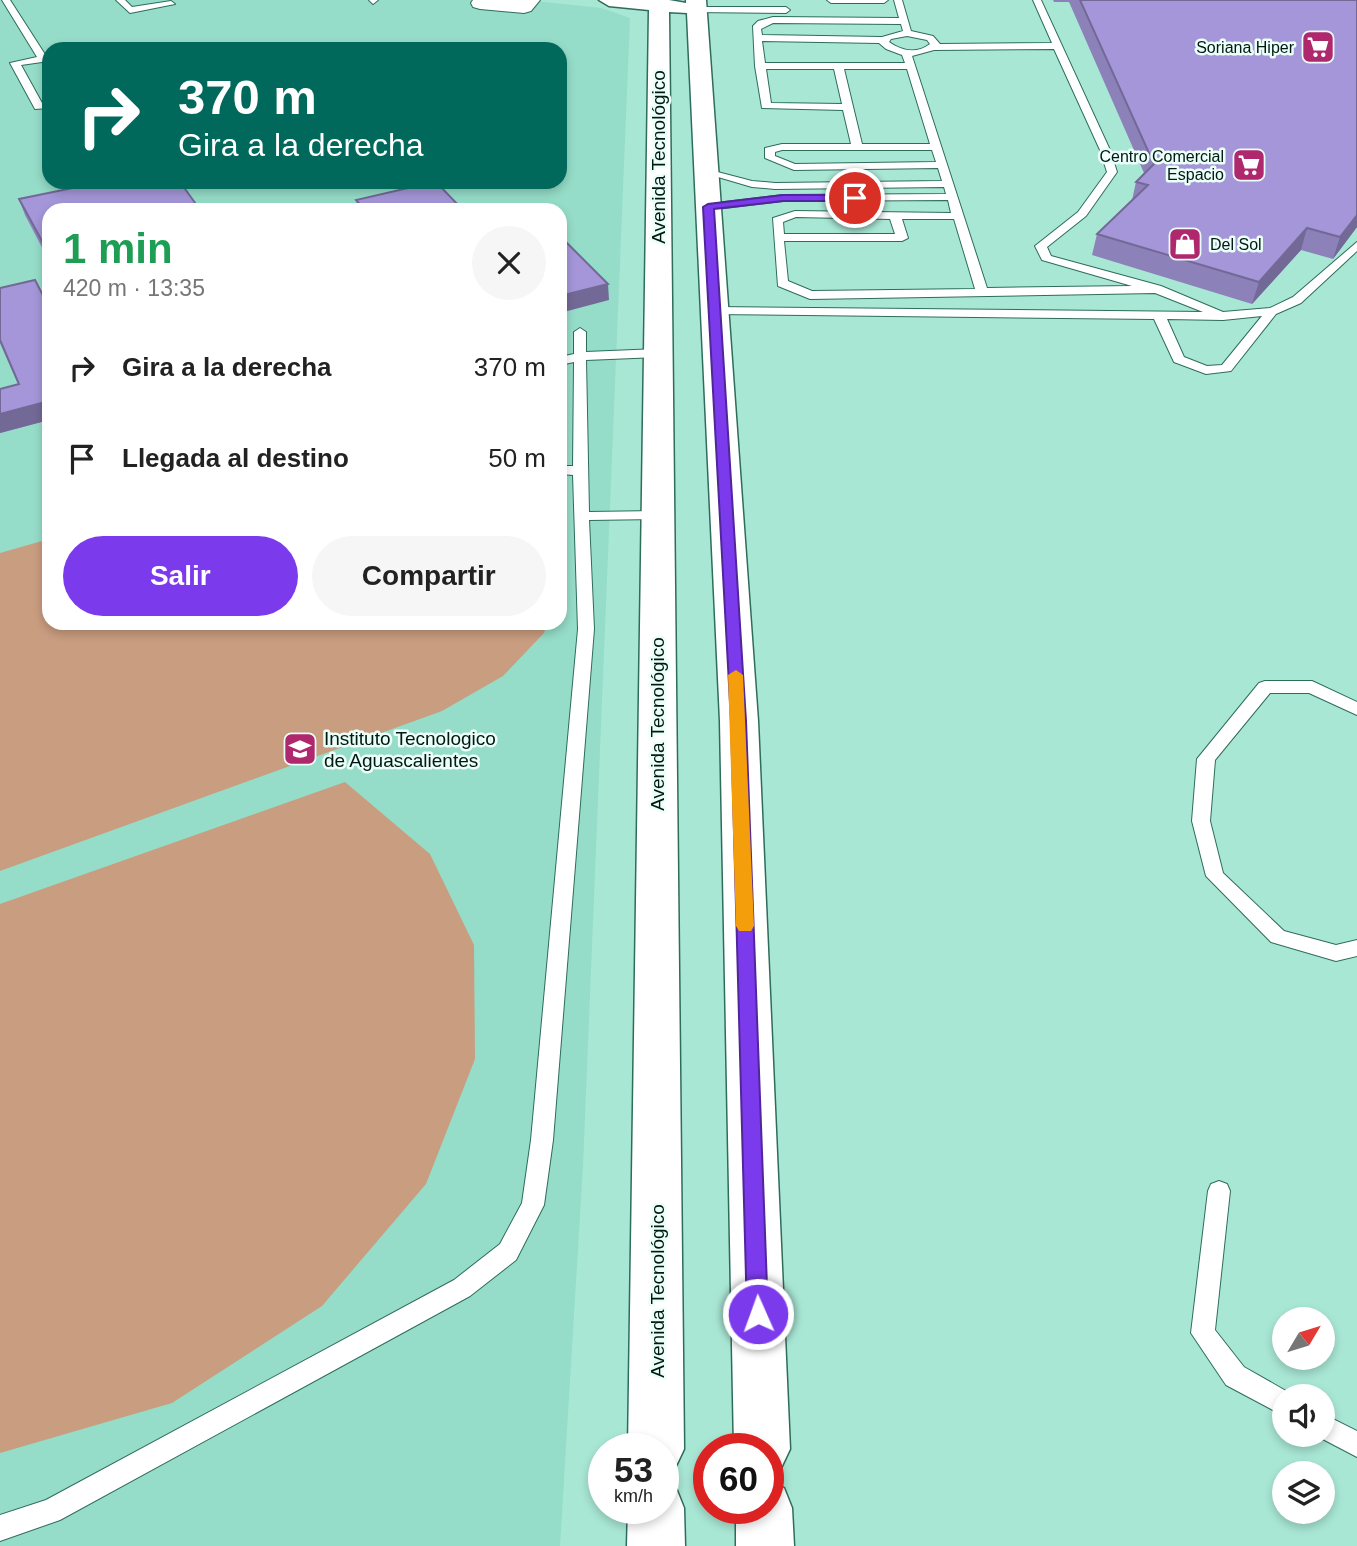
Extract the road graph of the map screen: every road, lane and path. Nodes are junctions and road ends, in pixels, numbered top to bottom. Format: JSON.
{"nodes":[{"id":1,"x":6,"y":0,"type":"edge"},
{"id":2,"x":120,"y":0,"type":"edge"},
{"id":3,"x":531,"y":0,"type":"edge"},
{"id":4,"x":609,"y":0,"type":"edge"},
{"id":5,"x":831,"y":0,"type":"edge"},
{"id":6,"x":884,"y":0,"type":"edge"},
{"id":7,"x":898,"y":0,"type":"edge"},
{"id":8,"x":1037,"y":0,"type":"edge"},
{"id":9,"x":480,"y":3,"type":"dead end"},
{"id":10,"x":659,"y":3,"type":"edge"},
{"id":11,"x":171,"y":4,"type":"dead end"},
{"id":12,"x":696,"y":5,"type":"edge"},
{"id":13,"x":768,"y":5,"type":"edge"},
{"id":14,"x":903,"y":16,"type":"junction"},
{"id":15,"x":908,"y":33,"type":"junction"},
{"id":16,"x":757,"y":38,"type":"junction"},
{"id":17,"x":885,"y":40,"type":"junction"},
{"id":18,"x":1056,"y":42,"type":"junction"},
{"id":19,"x":934,"y":44,"type":"junction"},
{"id":20,"x":42,"y":52,"type":"edge"},
{"id":21,"x":902,"y":52,"type":"junction"},
{"id":22,"x":42,"y":59,"type":"edge"},
{"id":23,"x":760,"y":60,"type":"junction"},
{"id":24,"x":838,"y":66,"type":"junction"},
{"id":25,"x":912,"y":66,"type":"junction"},
{"id":26,"x":42,"y":106,"type":"edge"},
{"id":27,"x":848,"y":107,"type":"junction"},
{"id":28,"x":858,"y":147,"type":"junction"},
{"id":29,"x":937,"y":147,"type":"junction"},
{"id":30,"x":944,"y":165,"type":"junction"},
{"id":31,"x":948,"y":184,"type":"junction"},
{"id":32,"x":707,"y":190,"type":"junction"},
{"id":33,"x":953,"y":197,"type":"junction"},
{"id":34,"x":895,"y":215,"type":"junction"},
{"id":35,"x":958,"y":215,"type":"junction"},
{"id":36,"x":779,"y":237,"type":"junction"},
{"id":37,"x":1357,"y":245,"type":"edge"},
{"id":38,"x":1157,"y":289,"type":"junction"},
{"id":39,"x":982,"y":292,"type":"junction"},
{"id":40,"x":715,"y":311,"type":"junction"},
{"id":41,"x":1272,"y":311,"type":"junction"},
{"id":42,"x":1159,"y":316,"type":"junction"},
{"id":43,"x":1223,"y":316,"type":"junction"},
{"id":44,"x":580,"y":332,"type":"dead end"},
{"id":45,"x":658,"y":353,"type":"junction"},
{"id":46,"x":581,"y":356,"type":"junction"},
{"id":47,"x":567,"y":359,"type":"edge"},
{"id":48,"x":570,"y":470,"type":"edge"},
{"id":49,"x":657,"y":515,"type":"junction"},
{"id":50,"x":582,"y":516,"type":"junction"},
{"id":51,"x":1357,"y":709,"type":"edge"},
{"id":52,"x":1357,"y":948,"type":"edge"},
{"id":53,"x":1219,"y":1191,"type":"dead end"},
{"id":54,"x":1272,"y":1397,"type":"edge"},
{"id":55,"x":656,"y":1433,"type":"edge"},
{"id":56,"x":761,"y":1433,"type":"edge"},
{"id":57,"x":1335,"y":1433,"type":"edge"},
{"id":58,"x":1357,"y":1445,"type":"edge"},
{"id":59,"x":656,"y":1524,"type":"edge"},
{"id":60,"x":764,"y":1524,"type":"edge"},
{"id":61,"x":0,"y":1528,"type":"edge"},
{"id":62,"x":656,"y":1546,"type":"edge"},
{"id":63,"x":765,"y":1546,"type":"edge"}],
"edges":[{"from":1,"to":20,"type":"lane"},
{"from":2,"to":11,"type":"lane"},
{"from":3,"to":9,"type":"street"},
{"from":4,"to":10,"type":"main road"},
{"from":5,"to":6,"type":"lane"},
{"from":7,"to":14,"type":"lane"},
{"from":8,"to":18,"type":"lane"},
{"from":10,"to":12,"type":"main road"},
{"from":10,"to":45,"type":"main road","name":"Avenida Tecnológico"},
{"from":12,"to":13,"type":"lane"},
{"from":12,"to":32,"type":"main road"},
{"from":13,"to":14,"type":"lane"},
{"from":14,"to":15,"type":"lane"},
{"from":14,"to":16,"type":"lane"},
{"from":15,"to":17,"type":"lane"},
{"from":15,"to":19,"type":"lane"},
{"from":16,"to":17,"type":"lane"},
{"from":16,"to":23,"type":"lane"},
{"from":17,"to":21,"type":"lane"},
{"from":18,"to":19,"type":"lane"},
{"from":18,"to":38,"type":"lane"},
{"from":19,"to":21,"type":"lane"},
{"from":21,"to":23,"type":"lane"},
{"from":21,"to":25,"type":"lane"},
{"from":22,"to":26,"type":"lane"},
{"from":23,"to":24,"type":"lane"},
{"from":23,"to":27,"type":"lane"},
{"from":24,"to":25,"type":"lane"},
{"from":24,"to":27,"type":"lane"},
{"from":25,"to":29,"type":"lane"},
{"from":27,"to":28,"type":"lane"},
{"from":28,"to":29,"type":"lane"},
{"from":28,"to":30,"type":"lane"},
{"from":29,"to":30,"type":"lane"},
{"from":30,"to":31,"type":"lane"},
{"from":31,"to":32,"type":"lane"},
{"from":31,"to":33,"type":"lane"},
{"from":32,"to":33,"type":"lane"},
{"from":32,"to":40,"type":"main road"},
{"from":33,"to":35,"type":"lane"},
{"from":34,"to":35,"type":"lane"},
{"from":34,"to":36,"type":"lane"},
{"from":34,"to":36,"type":"lane"},
{"from":35,"to":39,"type":"lane"},
{"from":36,"to":39,"type":"lane"},
{"from":37,"to":41,"type":"lane"},
{"from":38,"to":39,"type":"lane"},
{"from":38,"to":43,"type":"lane"},
{"from":40,"to":42,"type":"lane"},
{"from":40,"to":56,"type":"main road"},
{"from":41,"to":42,"type":"lane"},
{"from":41,"to":43,"type":"lane"},
{"from":42,"to":43,"type":"lane"},
{"from":44,"to":46,"type":"lane"},
{"from":45,"to":46,"type":"lane"},
{"from":45,"to":49,"type":"main road","name":"Avenida Tecnológico"},
{"from":46,"to":47,"type":"lane"},
{"from":46,"to":48,"type":"lane"},
{"from":48,"to":50,"type":"lane"},
{"from":49,"to":50,"type":"lane"},
{"from":49,"to":55,"type":"main road","name":"Avenida Tecnológico"},
{"from":50,"to":61,"type":"lane"},
{"from":51,"to":52,"type":"lane"},
{"from":53,"to":54,"type":"lane"},
{"from":57,"to":58,"type":"lane"},
{"from":59,"to":62,"type":"main road"},
{"from":60,"to":63,"type":"main road"}]}
